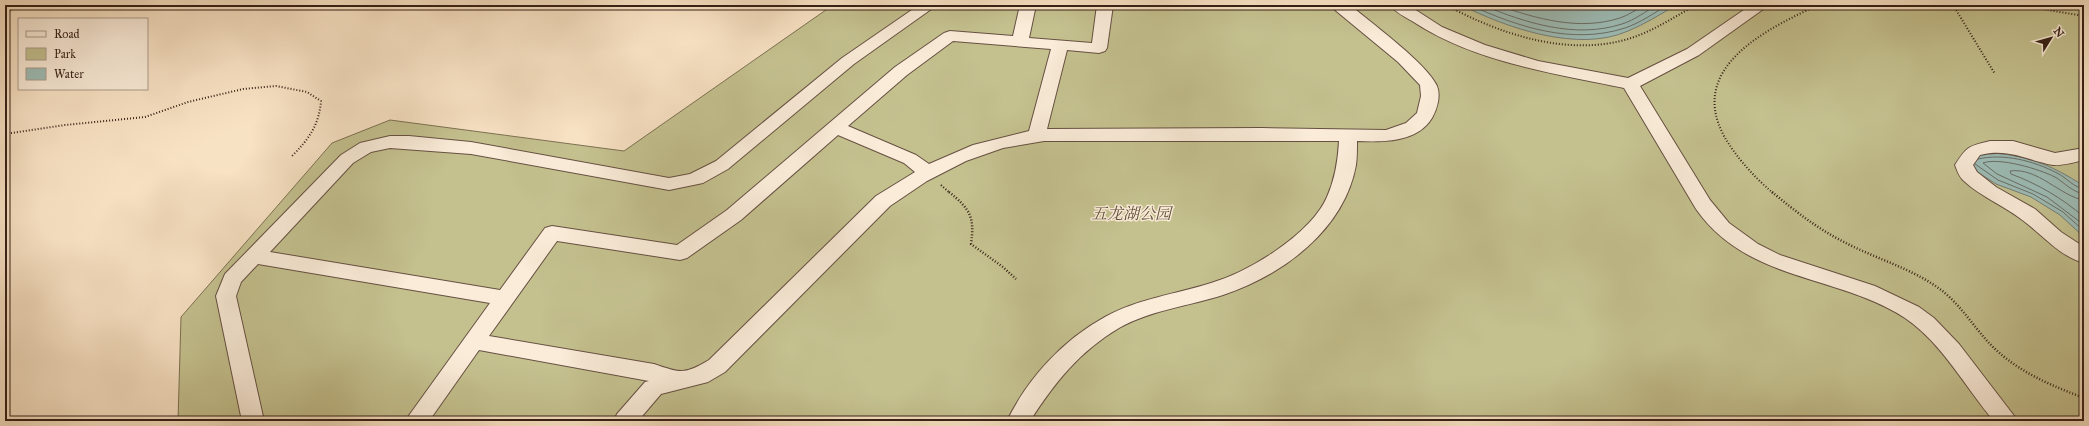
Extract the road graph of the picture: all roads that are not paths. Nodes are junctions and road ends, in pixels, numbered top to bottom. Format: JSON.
{"nodes":[{"id":1,"x":929,"y":5,"type":"edge"},
{"id":2,"x":1028,"y":5,"type":"edge"},
{"id":3,"x":1105,"y":5,"type":"edge"},
{"id":4,"x":1337,"y":5,"type":"edge"},
{"id":5,"x":1398,"y":5,"type":"edge"},
{"id":6,"x":1761,"y":5,"type":"edge"},
{"id":7,"x":1020,"y":42,"type":"junction"},
{"id":8,"x":1060,"y":45,"type":"junction"},
{"id":9,"x":1630,"y":84,"type":"junction"},
{"id":10,"x":836,"y":127,"type":"junction"},
{"id":11,"x":1037,"y":136,"type":"junction"},
{"id":12,"x":1348,"y":136,"type":"junction"},
{"id":13,"x":2084,"y":154,"type":"edge"},
{"id":14,"x":928,"y":172,"type":"junction"},
{"id":15,"x":254,"y":256,"type":"junction"},
{"id":16,"x":2084,"y":256,"type":"edge"},
{"id":17,"x":505,"y":298,"type":"junction"},
{"id":18,"x":474,"y":341,"type":"junction"},
{"id":19,"x":674,"y":381,"type":"junction"},
{"id":20,"x":254,"y":421,"type":"edge"},
{"id":21,"x":416,"y":421,"type":"edge"},
{"id":22,"x":624,"y":421,"type":"edge"},
{"id":23,"x":1018,"y":421,"type":"edge"},
{"id":24,"x":2007,"y":421,"type":"edge"}],
"edges":[{"from":1,"to":15,"type":"street"},
{"from":2,"to":7,"type":"street"},
{"from":3,"to":8,"type":"street"},
{"from":4,"to":12,"type":"street"},
{"from":5,"to":9,"type":"street"},
{"from":6,"to":9,"type":"street"},
{"from":7,"to":8,"type":"street"},
{"from":7,"to":10,"type":"street"},
{"from":8,"to":11,"type":"street"},
{"from":9,"to":24,"type":"street"},
{"from":10,"to":14,"type":"street"},
{"from":10,"to":17,"type":"street"},
{"from":11,"to":12,"type":"street"},
{"from":11,"to":14,"type":"street"},
{"from":12,"to":23,"type":"street"},
{"from":13,"to":16,"type":"street"},
{"from":14,"to":19,"type":"street"},
{"from":15,"to":17,"type":"street"},
{"from":15,"to":20,"type":"street"},
{"from":17,"to":18,"type":"street"},
{"from":18,"to":19,"type":"street"},
{"from":18,"to":21,"type":"street"},
{"from":19,"to":22,"type":"street"}]}
